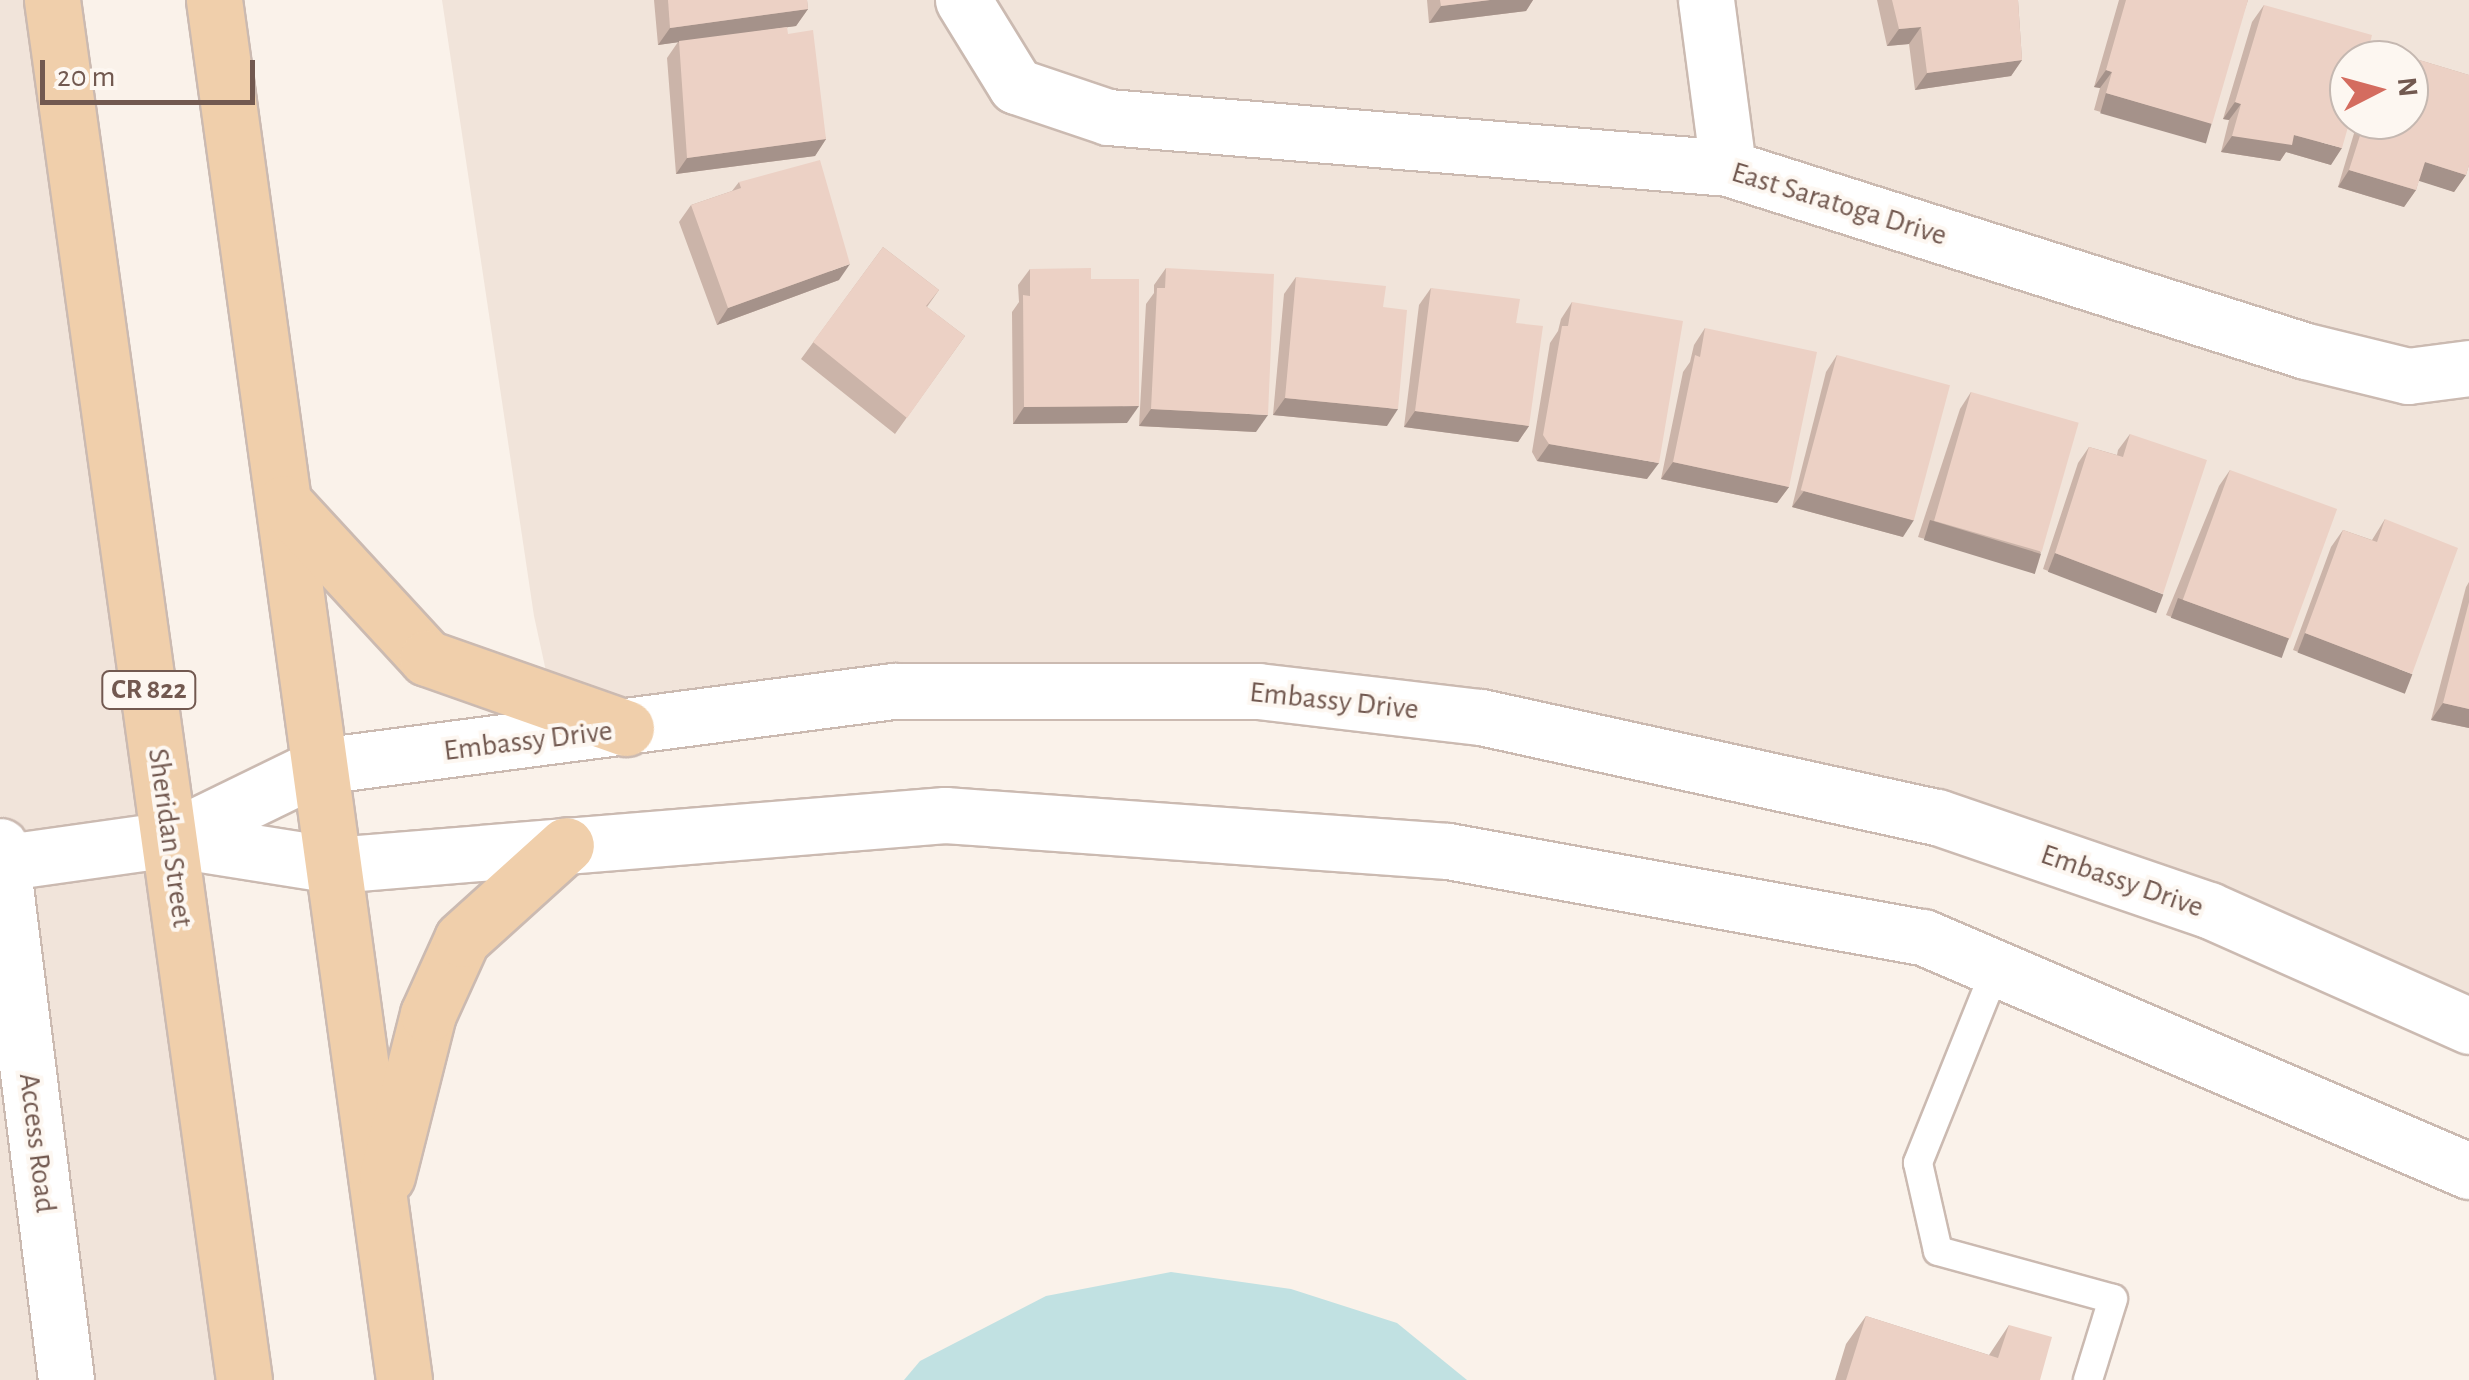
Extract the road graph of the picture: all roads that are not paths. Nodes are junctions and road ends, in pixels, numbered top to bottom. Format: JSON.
{"nodes":[{"id":1,"x":52,"y":0,"type":"edge"},
{"id":2,"x":214,"y":0,"type":"edge"},
{"id":3,"x":962,"y":0,"type":"edge"},
{"id":4,"x":1706,"y":0,"type":"edge"},
{"id":5,"x":1728,"y":168,"type":"junction"},
{"id":6,"x":2469,"y":368,"type":"edge"},
{"id":7,"x":284,"y":503,"type":"junction"},
{"id":8,"x":626,"y":728,"type":"junction"},
{"id":9,"x":320,"y":766,"type":"junction"},
{"id":10,"x":170,"y":839,"type":"junction"},
{"id":11,"x":566,"y":844,"type":"junction"},
{"id":12,"x":1,"y":857,"type":"edge"},
{"id":13,"x":334,"y":864,"type":"junction"},
{"id":14,"x":1997,"y":966,"type":"junction"},
{"id":15,"x":2469,"y":1026,"type":"edge"},
{"id":16,"x":2469,"y":1172,"type":"edge"},
{"id":17,"x":380,"y":1203,"type":"junction"},
{"id":18,"x":66,"y":1380,"type":"edge"},
{"id":19,"x":244,"y":1380,"type":"edge"},
{"id":20,"x":404,"y":1380,"type":"edge"},
{"id":21,"x":2088,"y":1380,"type":"edge"}],
"edges":[{"from":1,"to":10,"type":"main road","name":"Sheridan Street","number":"CR 822"},
{"from":2,"to":7,"type":"main road"},
{"from":3,"to":5,"type":"street","name":"East Saratoga Drive"},
{"from":4,"to":5,"type":"street"},
{"from":5,"to":6,"type":"street","name":"East Saratoga Drive"},
{"from":7,"to":8,"type":"main road"},
{"from":7,"to":9,"type":"main road"},
{"from":8,"to":9,"type":"street","name":"Embassy Drive"},
{"from":8,"to":15,"type":"street","name":"Embassy Drive"},
{"from":9,"to":10,"type":"street","name":"Embassy Drive"},
{"from":9,"to":13,"type":"main road"},
{"from":10,"to":12,"type":"street"},
{"from":10,"to":13,"type":"street"},
{"from":10,"to":19,"type":"main road","name":"Sheridan Street","number":"CR 822"},
{"from":11,"to":13,"type":"street"},
{"from":11,"to":14,"type":"street"},
{"from":11,"to":17,"type":"main road"},
{"from":12,"to":18,"type":"street","name":"Access Road"},
{"from":13,"to":17,"type":"main road"},
{"from":14,"to":16,"type":"street"},
{"from":14,"to":21,"type":"lane"},
{"from":17,"to":20,"type":"main road"}]}
